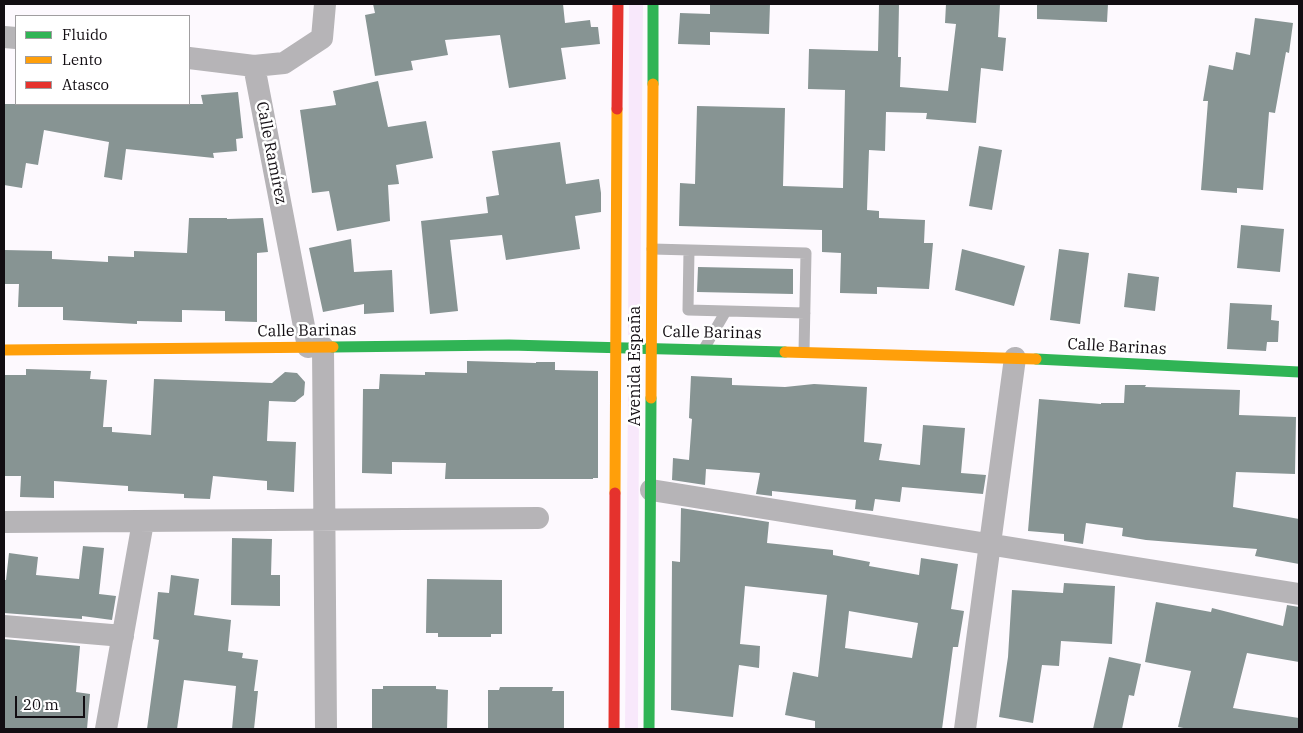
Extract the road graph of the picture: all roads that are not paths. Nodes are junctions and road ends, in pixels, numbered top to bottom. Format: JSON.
{"nodes":[{"id":1,"x":325,"y":4,"type":"edge"},
{"id":2,"x":618,"y":4,"type":"edge"},
{"id":3,"x":653,"y":4,"type":"edge"},
{"id":4,"x":190,"y":58,"type":"edge"},
{"id":5,"x":254,"y":66,"type":"junction"},
{"id":6,"x":652,"y":249,"type":"junction"},
{"id":7,"x":689,"y":250,"type":"junction"},
{"id":8,"x":726,"y":311,"type":"junction"},
{"id":9,"x":805,"y":313,"type":"junction"},
{"id":10,"x":315,"y":347,"type":"junction"},
{"id":11,"x":616,"y":348,"type":"junction"},
{"id":12,"x":652,"y":348,"type":"junction"},
{"id":13,"x":704,"y":349,"type":"junction"},
{"id":14,"x":4,"y":350,"type":"edge"},
{"id":15,"x":804,"y":352,"type":"junction"},
{"id":16,"x":1015,"y":358,"type":"junction"},
{"id":17,"x":1299,"y":372,"type":"edge"},
{"id":18,"x":651,"y":490,"type":"junction"},
{"id":19,"x":538,"y":518,"type":"dead end"},
{"id":20,"x":325,"y":521,"type":"junction"},
{"id":21,"x":4,"y":522,"type":"edge"},
{"id":22,"x":143,"y":522,"type":"junction"},
{"id":23,"x":990,"y":544,"type":"junction"},
{"id":24,"x":1299,"y":594,"type":"edge"},
{"id":25,"x":4,"y":626,"type":"edge"},
{"id":26,"x":123,"y":636,"type":"junction"},
{"id":27,"x":106,"y":729,"type":"edge"},
{"id":28,"x":326,"y":729,"type":"edge"},
{"id":29,"x":614,"y":729,"type":"edge"},
{"id":30,"x":649,"y":729,"type":"edge"},
{"id":31,"x":965,"y":729,"type":"edge"}],
"edges":[{"from":1,"to":5,"type":"street"},
{"from":2,"to":11,"type":"main road","name":"Avenida España"},
{"from":3,"to":6,"type":"main road","name":"Avenida España"},
{"from":4,"to":5,"type":"street"},
{"from":5,"to":10,"type":"street","name":"Calle Ramírez"},
{"from":6,"to":7,"type":"lane"},
{"from":6,"to":12,"type":"main road","name":"Avenida España"},
{"from":7,"to":8,"type":"lane"},
{"from":7,"to":9,"type":"lane"},
{"from":8,"to":9,"type":"lane"},
{"from":8,"to":13,"type":"lane"},
{"from":9,"to":15,"type":"lane"},
{"from":10,"to":11,"type":"main road","name":"Calle Barinas"},
{"from":10,"to":14,"type":"main road","name":"Calle Barinas"},
{"from":10,"to":20,"type":"street","name":"Calle Ramírez"},
{"from":11,"to":12,"type":"main road","name":"Calle Barinas"},
{"from":11,"to":29,"type":"main road","name":"Avenida España"},
{"from":12,"to":13,"type":"main road","name":"Calle Barinas"},
{"from":12,"to":18,"type":"main road","name":"Avenida España"},
{"from":13,"to":15,"type":"main road","name":"Calle Barinas"},
{"from":15,"to":16,"type":"main road","name":"Calle Barinas"},
{"from":16,"to":17,"type":"main road","name":"Calle Barinas"},
{"from":16,"to":23,"type":"street"},
{"from":18,"to":23,"type":"street"},
{"from":18,"to":30,"type":"main road","name":"Avenida España"},
{"from":19,"to":20,"type":"street"},
{"from":20,"to":22,"type":"street"},
{"from":20,"to":28,"type":"street","name":"Calle Ramírez"},
{"from":21,"to":22,"type":"street"},
{"from":22,"to":26,"type":"street"},
{"from":23,"to":24,"type":"street"},
{"from":23,"to":31,"type":"street"},
{"from":25,"to":26,"type":"street"},
{"from":26,"to":27,"type":"street"}]}
